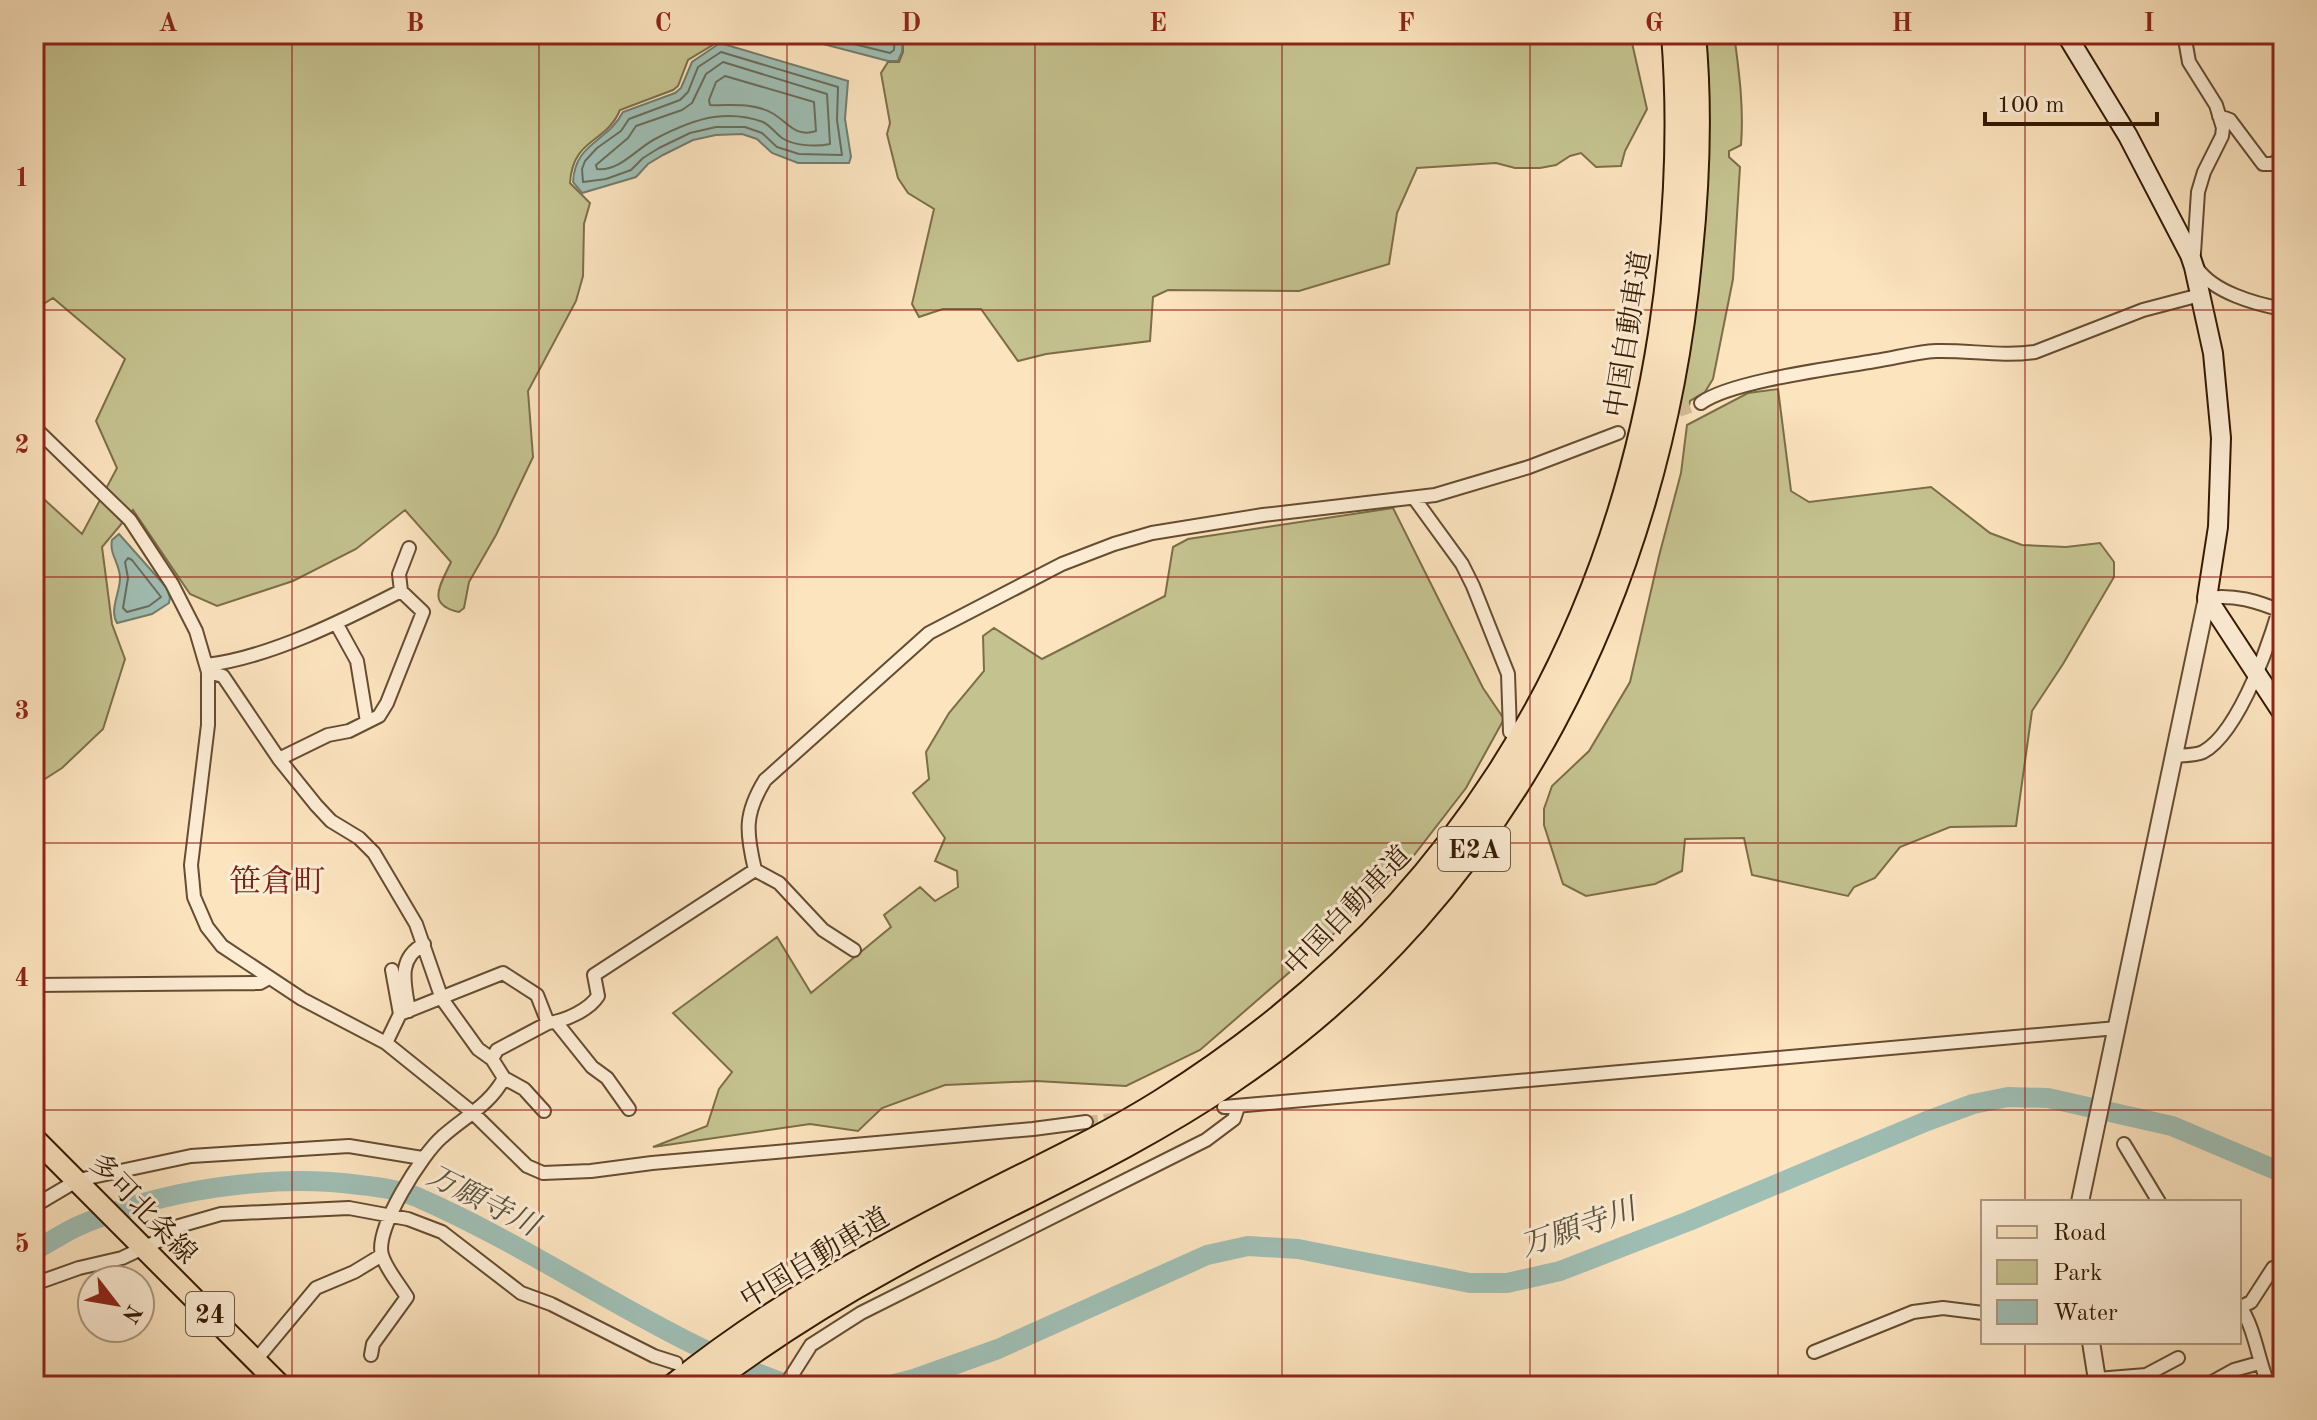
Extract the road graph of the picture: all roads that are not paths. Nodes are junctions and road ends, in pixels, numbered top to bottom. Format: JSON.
{"nodes":[{"id":1,"x":1674,"y":34,"type":"edge"},
{"id":2,"x":1693,"y":34,"type":"edge"},
{"id":3,"x":2066,"y":34,"type":"edge"},
{"id":4,"x":2184,"y":34,"type":"edge"},
{"id":5,"x":2219,"y":116,"type":"junction"},
{"id":6,"x":2283,"y":156,"type":"edge"},
{"id":7,"x":2192,"y":261,"type":"junction"},
{"id":8,"x":2200,"y":295,"type":"junction"},
{"id":9,"x":2283,"y":309,"type":"edge"},
{"id":10,"x":1701,"y":403,"type":"tunnel mouth"},
{"id":11,"x":34,"y":427,"type":"edge"},
{"id":12,"x":1618,"y":433,"type":"dead end"},
{"id":13,"x":1414,"y":498,"type":"junction"},
{"id":14,"x":409,"y":548,"type":"dead end"},
{"id":15,"x":401,"y":591,"type":"junction"},
{"id":16,"x":2283,"y":592,"type":"edge"},
{"id":17,"x":2207,"y":598,"type":"junction"},
{"id":18,"x":2281,"y":611,"type":"edge"},
{"id":19,"x":336,"y":623,"type":"junction"},
{"id":20,"x":208,"y":669,"type":"junction"},
{"id":21,"x":2255,"y":674,"type":"junction"},
{"id":22,"x":2283,"y":714,"type":"edge"},
{"id":23,"x":367,"y":722,"type":"junction"},
{"id":24,"x":1510,"y":732,"type":"dead end"},
{"id":25,"x":2172,"y":756,"type":"junction"},
{"id":26,"x":279,"y":759,"type":"junction"},
{"id":27,"x":755,"y":870,"type":"junction"},
{"id":28,"x":424,"y":944,"type":"junction"},
{"id":29,"x":854,"y":950,"type":"dead end"},
{"id":30,"x":392,"y":970,"type":"dead end"},
{"id":31,"x":269,"y":978,"type":"junction"},
{"id":32,"x":34,"y":985,"type":"edge"},
{"id":33,"x":442,"y":999,"type":"junction"},
{"id":34,"x":405,"y":1013,"type":"junction"},
{"id":35,"x":552,"y":1023,"type":"junction"},
{"id":36,"x":2117,"y":1028,"type":"junction"},
{"id":37,"x":386,"y":1043,"type":"junction"},
{"id":38,"x":492,"y":1059,"type":"junction"},
{"id":39,"x":504,"y":1078,"type":"junction"},
{"id":40,"x":629,"y":1109,"type":"dead end"},
{"id":41,"x":544,"y":1111,"type":"dead end"},
{"id":42,"x":473,"y":1113,"type":"junction"},
{"id":43,"x":1086,"y":1122,"type":"tunnel mouth"},
{"id":44,"x":34,"y":1138,"type":"edge"},
{"id":45,"x":2124,"y":1144,"type":"dead end"},
{"id":46,"x":419,"y":1162,"type":"junction"},
{"id":47,"x":82,"y":1184,"type":"junction"},
{"id":48,"x":2080,"y":1200,"type":"edge"},
{"id":49,"x":2158,"y":1200,"type":"edge"},
{"id":50,"x":34,"y":1206,"type":"edge"},
{"id":51,"x":391,"y":1212,"type":"junction"},
{"id":52,"x":140,"y":1246,"type":"junction"},
{"id":53,"x":382,"y":1255,"type":"junction"},
{"id":54,"x":2283,"y":1270,"type":"edge"},
{"id":55,"x":34,"y":1284,"type":"edge"},
{"id":56,"x":2241,"y":1306,"type":"edge"},
{"id":57,"x":2241,"y":1309,"type":"edge"},
{"id":58,"x":1981,"y":1313,"type":"edge"},
{"id":59,"x":765,"y":1330,"type":"junction"},
{"id":60,"x":2091,"y":1344,"type":"edge"},
{"id":61,"x":1814,"y":1352,"type":"dead end"},
{"id":62,"x":371,"y":1355,"type":"dead end"},
{"id":63,"x":2178,"y":1358,"type":"dead end"},
{"id":64,"x":256,"y":1360,"type":"junction"},
{"id":65,"x":2259,"y":1363,"type":"junction"},
{"id":66,"x":690,"y":1379,"type":"edge"},
{"id":67,"x":2098,"y":1382,"type":"edge"},
{"id":68,"x":281,"y":1386,"type":"edge"},
{"id":69,"x":785,"y":1386,"type":"edge"},
{"id":70,"x":2205,"y":1386,"type":"edge"},
{"id":71,"x":2269,"y":1386,"type":"edge"}],
"edges":[{"from":1,"to":59,"type":"highway","name":"中国自動車道","number":"E2A"},
{"from":2,"to":59,"type":"highway","name":"中国自動車道","number":"E2A"},
{"from":3,"to":7,"type":"main road"},
{"from":4,"to":5,"type":"street"},
{"from":5,"to":6,"type":"street"},
{"from":5,"to":7,"type":"street"},
{"from":7,"to":8,"type":"main road"},
{"from":7,"to":9,"type":"street"},
{"from":8,"to":10,"type":"street"},
{"from":8,"to":17,"type":"main road"},
{"from":11,"to":20,"type":"street"},
{"from":12,"to":13,"type":"street"},
{"from":13,"to":24,"type":"street"},
{"from":13,"to":27,"type":"street"},
{"from":14,"to":15,"type":"street"},
{"from":15,"to":19,"type":"street"},
{"from":15,"to":23,"type":"street"},
{"from":16,"to":18,"type":"street"},
{"from":17,"to":18,"type":"street"},
{"from":17,"to":21,"type":"main road"},
{"from":17,"to":25,"type":"street"},
{"from":18,"to":21,"type":"street"},
{"from":19,"to":20,"type":"street"},
{"from":19,"to":23,"type":"street"},
{"from":20,"to":26,"type":"street"},
{"from":20,"to":31,"type":"street"},
{"from":21,"to":22,"type":"main road"},
{"from":21,"to":25,"type":"street"},
{"from":23,"to":26,"type":"street"},
{"from":25,"to":36,"type":"street"},
{"from":26,"to":28,"type":"street"},
{"from":27,"to":29,"type":"street"},
{"from":27,"to":35,"type":"street"},
{"from":28,"to":33,"type":"street"},
{"from":28,"to":34,"type":"street"},
{"from":30,"to":34,"type":"street"},
{"from":31,"to":32,"type":"street"},
{"from":31,"to":37,"type":"street"},
{"from":33,"to":34,"type":"street"},
{"from":33,"to":35,"type":"street"},
{"from":33,"to":38,"type":"street"},
{"from":34,"to":37,"type":"street"},
{"from":35,"to":38,"type":"street"},
{"from":35,"to":40,"type":"street"},
{"from":36,"to":48,"type":"street"},
{"from":36,"to":69,"type":"street"},
{"from":37,"to":42,"type":"street"},
{"from":38,"to":39,"type":"street"},
{"from":39,"to":41,"type":"street"},
{"from":39,"to":42,"type":"street"},
{"from":42,"to":43,"type":"street"},
{"from":42,"to":46,"type":"street"},
{"from":44,"to":47,"type":"main road","name":"多可北条線","number":"24"},
{"from":45,"to":49,"type":"street"},
{"from":46,"to":47,"type":"street"},
{"from":46,"to":51,"type":"street"},
{"from":47,"to":50,"type":"street"},
{"from":47,"to":52,"type":"main road","name":"多可北条線","number":"24"},
{"from":51,"to":52,"type":"street"},
{"from":51,"to":53,"type":"street"},
{"from":51,"to":66,"type":"street"},
{"from":52,"to":55,"type":"street"},
{"from":52,"to":64,"type":"main road","name":"多可北条線","number":"24"},
{"from":53,"to":62,"type":"street"},
{"from":53,"to":64,"type":"street"},
{"from":54,"to":56,"type":"street"},
{"from":57,"to":65,"type":"street"},
{"from":58,"to":61,"type":"street"},
{"from":59,"to":66,"type":"highway","name":"中国自動車道","number":"E2A"},
{"from":60,"to":67,"type":"street"},
{"from":63,"to":67,"type":"street"},
{"from":64,"to":68,"type":"main road","name":"多可北条線","number":"24"},
{"from":65,"to":70,"type":"street"},
{"from":65,"to":71,"type":"street"}]}
